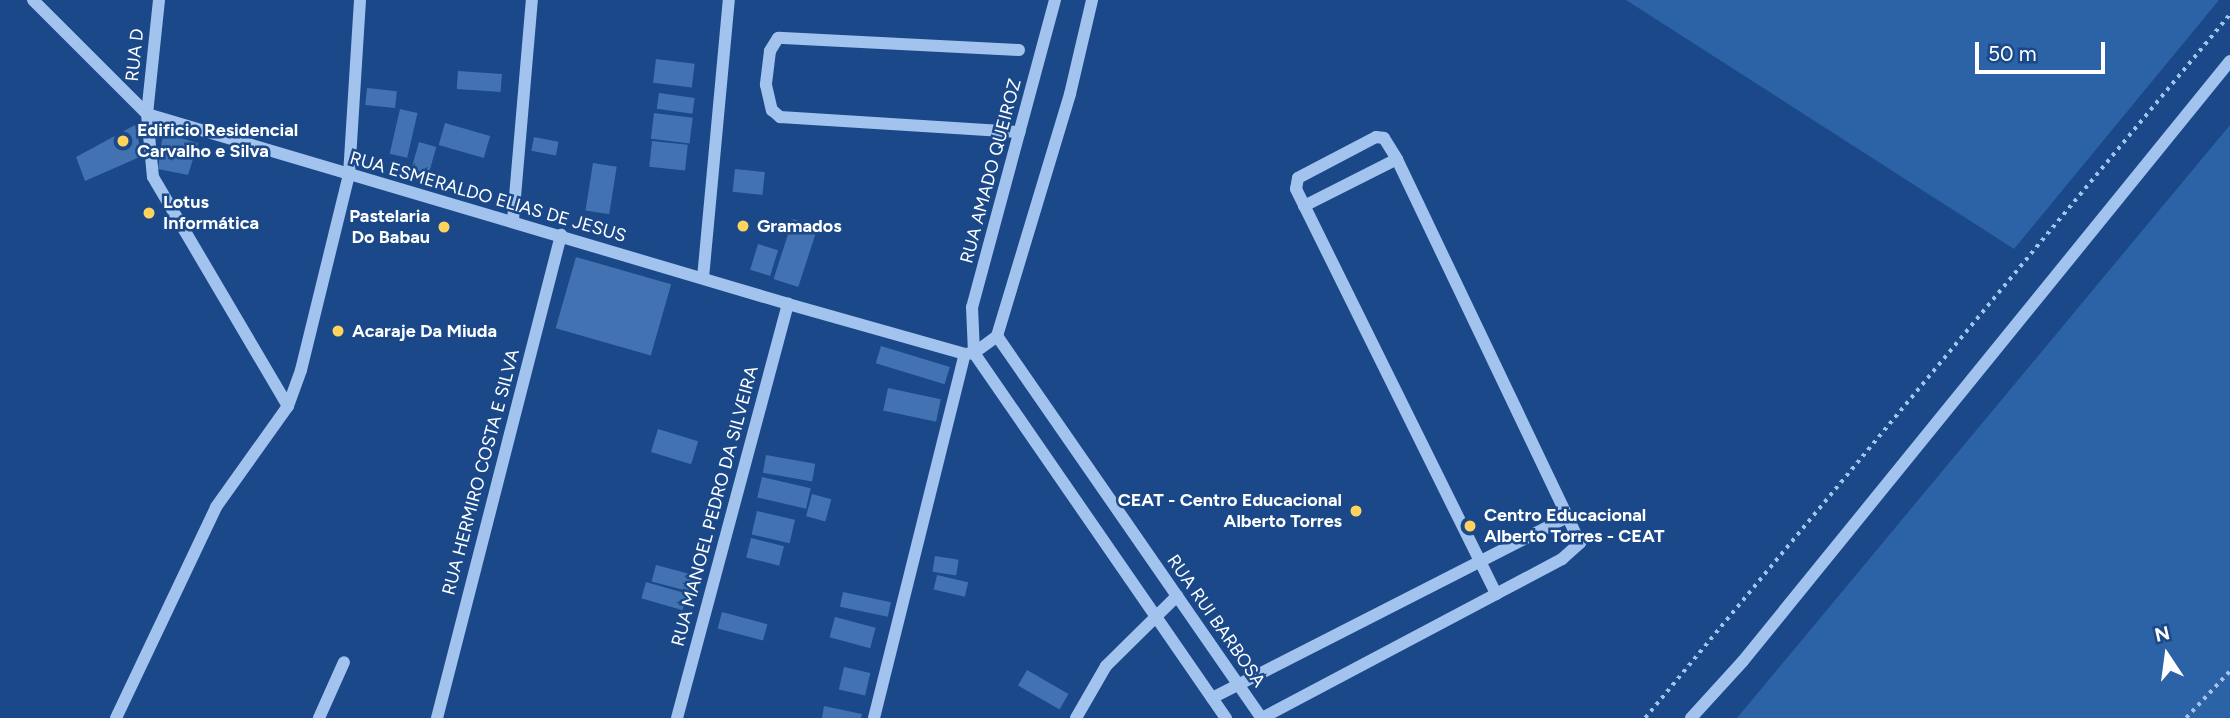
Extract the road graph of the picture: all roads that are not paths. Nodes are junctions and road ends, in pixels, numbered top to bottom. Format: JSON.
{"nodes":[{"id":1,"x":33,"y":0,"type":"edge"},
{"id":2,"x":159,"y":0,"type":"edge"},
{"id":3,"x":360,"y":0,"type":"edge"},
{"id":4,"x":532,"y":0,"type":"edge"},
{"id":5,"x":729,"y":0,"type":"edge"},
{"id":6,"x":1055,"y":0,"type":"edge"},
{"id":7,"x":1092,"y":0,"type":"edge"},
{"id":8,"x":1019,"y":50,"type":"dead end"},
{"id":9,"x":2230,"y":61,"type":"edge"},
{"id":10,"x":147,"y":114,"type":"junction"},
{"id":11,"x":1020,"y":132,"type":"junction"},
{"id":12,"x":1397,"y":159,"type":"junction"},
{"id":13,"x":349,"y":175,"type":"junction"},
{"id":14,"x":1304,"y":206,"type":"junction"},
{"id":15,"x":513,"y":220,"type":"junction"},
{"id":16,"x":561,"y":235,"type":"junction"},
{"id":17,"x":703,"y":278,"type":"junction"},
{"id":18,"x":788,"y":303,"type":"junction"},
{"id":19,"x":996,"y":336,"type":"junction"},
{"id":20,"x":970,"y":354,"type":"junction"},
{"id":21,"x":288,"y":406,"type":"junction"},
{"id":22,"x":1567,"y":517,"type":"junction"},
{"id":23,"x":1480,"y":562,"type":"junction"},
{"id":24,"x":1496,"y":594,"type":"junction"},
{"id":25,"x":1177,"y":596,"type":"junction"},
{"id":26,"x":1154,"y":615,"type":"junction"},
{"id":27,"x":344,"y":662,"type":"dead end"},
{"id":28,"x":1238,"y":683,"type":"junction"},
{"id":29,"x":1212,"y":698,"type":"junction"},
{"id":30,"x":116,"y":718,"type":"edge"},
{"id":31,"x":319,"y":718,"type":"edge"},
{"id":32,"x":436,"y":718,"type":"edge"},
{"id":33,"x":677,"y":718,"type":"edge"},
{"id":34,"x":874,"y":718,"type":"edge"},
{"id":35,"x":1076,"y":718,"type":"edge"},
{"id":36,"x":1226,"y":718,"type":"edge"},
{"id":37,"x":1262,"y":718,"type":"edge"},
{"id":38,"x":1691,"y":718,"type":"edge"}],
"edges":[{"from":1,"to":10,"type":"street","name":"RUA ESMERALDO ELIAS DE JESUS"},
{"from":2,"to":10,"type":"street","name":"RUA D"},
{"from":3,"to":13,"type":"street"},
{"from":4,"to":15,"type":"street"},
{"from":5,"to":17,"type":"street"},
{"from":6,"to":11,"type":"street","name":"RUA AMADO QUEIROZ"},
{"from":7,"to":19,"type":"street"},
{"from":8,"to":11,"type":"street"},
{"from":9,"to":38,"type":"street"},
{"from":10,"to":13,"type":"street","name":"RUA ESMERALDO ELIAS DE JESUS"},
{"from":10,"to":21,"type":"street","name":"RUA D"},
{"from":11,"to":20,"type":"street","name":"RUA AMADO QUEIROZ"},
{"from":12,"to":14,"type":"street"},
{"from":12,"to":14,"type":"street"},
{"from":12,"to":22,"type":"street"},
{"from":13,"to":15,"type":"street","name":"RUA ESMERALDO ELIAS DE JESUS"},
{"from":13,"to":21,"type":"street"},
{"from":14,"to":23,"type":"street"},
{"from":15,"to":16,"type":"street","name":"RUA ESMERALDO ELIAS DE JESUS"},
{"from":16,"to":17,"type":"street","name":"RUA ESMERALDO ELIAS DE JESUS"},
{"from":16,"to":32,"type":"street","name":"RUA HERMIRO COSTA E SILVA"},
{"from":17,"to":18,"type":"street","name":"RUA ESMERALDO ELIAS DE JESUS"},
{"from":18,"to":20,"type":"street","name":"RUA ESMERALDO ELIAS DE JESUS"},
{"from":18,"to":33,"type":"street","name":"RUA MANOEL PEDRO DA SILVEIRA"},
{"from":19,"to":20,"type":"street"},
{"from":19,"to":25,"type":"street","name":"RUA RUI BARBOSA"},
{"from":20,"to":26,"type":"street"},
{"from":20,"to":34,"type":"street","name":"RUA AMADO QUEIROZ"},
{"from":21,"to":30,"type":"street"},
{"from":22,"to":23,"type":"street"},
{"from":22,"to":24,"type":"street"},
{"from":23,"to":24,"type":"street"},
{"from":23,"to":28,"type":"street"},
{"from":24,"to":37,"type":"street"},
{"from":25,"to":26,"type":"street"},
{"from":25,"to":28,"type":"street","name":"RUA RUI BARBOSA"},
{"from":26,"to":29,"type":"street"},
{"from":26,"to":35,"type":"street"},
{"from":27,"to":31,"type":"street"},
{"from":28,"to":29,"type":"street"},
{"from":28,"to":37,"type":"street","name":"RUA RUI BARBOSA"},
{"from":29,"to":36,"type":"street"}]}
